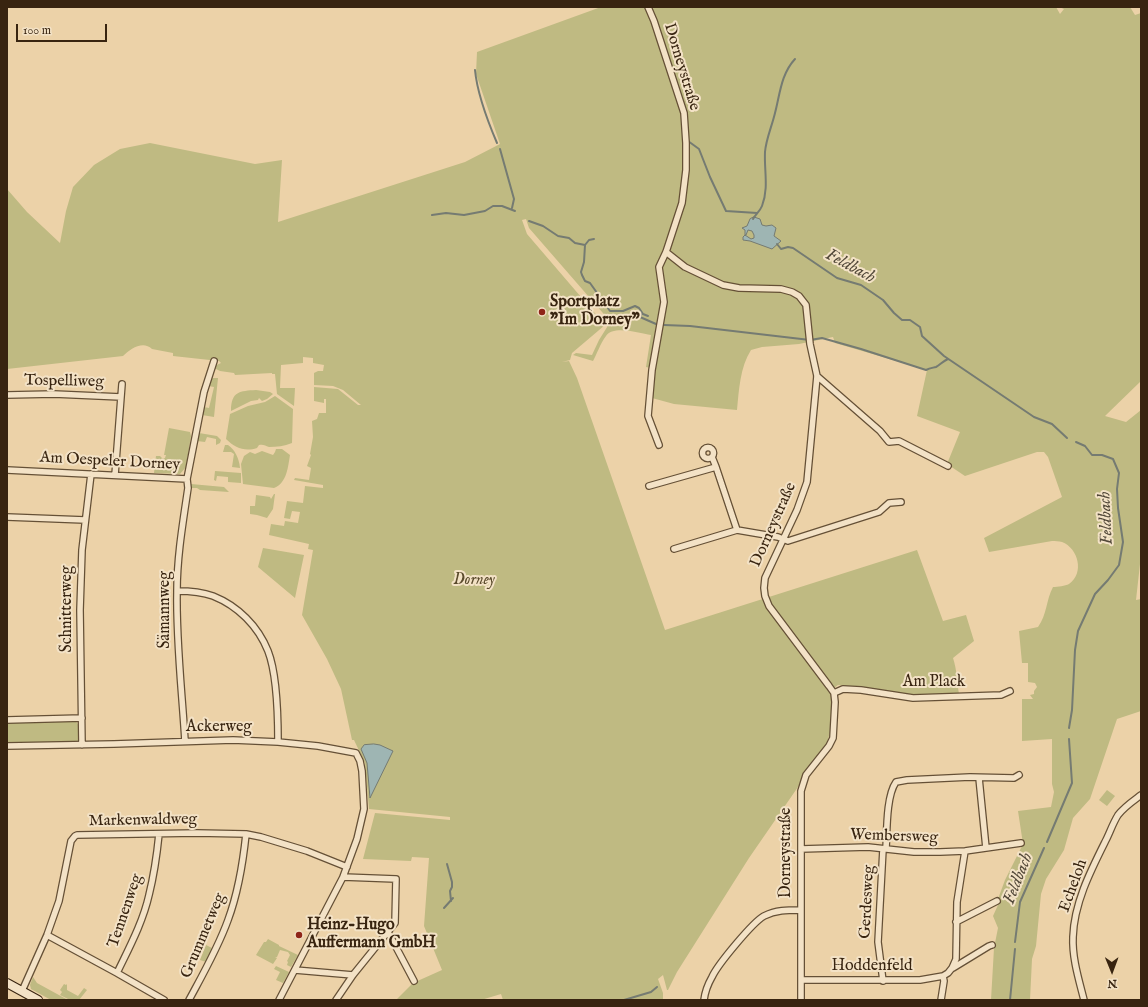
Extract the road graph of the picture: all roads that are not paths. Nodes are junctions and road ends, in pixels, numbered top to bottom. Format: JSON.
{"nodes":[{"id":1,"x":648,"y":7,"type":"edge"},
{"id":2,"x":666,"y":252,"type":"junction"},
{"id":3,"x":214,"y":361,"type":"dead end"},
{"id":4,"x":817,"y":376,"type":"junction"},
{"id":5,"x":122,"y":384,"type":"dead end"},
{"id":6,"x":7,"y":395,"type":"edge"},
{"id":7,"x":121,"y":397,"type":"junction"},
{"id":8,"x":659,"y":445,"type":"dead end"},
{"id":9,"x":712,"y":457,"type":"dead end"},
{"id":10,"x":948,"y":466,"type":"dead end"},
{"id":11,"x":716,"y":467,"type":"junction"},
{"id":12,"x":7,"y":470,"type":"edge"},
{"id":13,"x":91,"y":474,"type":"junction"},
{"id":14,"x":115,"y":475,"type":"junction"},
{"id":15,"x":187,"y":479,"type":"junction"},
{"id":16,"x":649,"y":486,"type":"dead end"},
{"id":17,"x":901,"y":502,"type":"dead end"},
{"id":18,"x":7,"y":517,"type":"edge"},
{"id":19,"x":85,"y":520,"type":"junction"},
{"id":20,"x":737,"y":530,"type":"junction"},
{"id":21,"x":783,"y":539,"type":"junction"},
{"id":22,"x":674,"y":548,"type":"dead end"},
{"id":23,"x":177,"y":591,"type":"junction"},
{"id":24,"x":1010,"y":691,"type":"dead end"},
{"id":25,"x":834,"y":693,"type":"junction"},
{"id":26,"x":82,"y":718,"type":"junction"},
{"id":27,"x":7,"y":720,"type":"edge"},
{"id":28,"x":185,"y":741,"type":"junction"},
{"id":29,"x":278,"y":742,"type":"junction"},
{"id":30,"x":82,"y":745,"type":"junction"},
{"id":31,"x":7,"y":746,"type":"edge"},
{"id":32,"x":1019,"y":775,"type":"dead end"},
{"id":33,"x":979,"y":778,"type":"junction"},
{"id":34,"x":1141,"y":795,"type":"edge"},
{"id":35,"x":159,"y":834,"type":"junction"},
{"id":36,"x":246,"y":834,"type":"junction"},
{"id":37,"x":1021,"y":842,"type":"dead end"},
{"id":38,"x":986,"y":848,"type":"junction"},
{"id":39,"x":801,"y":849,"type":"junction"},
{"id":40,"x":884,"y":849,"type":"junction"},
{"id":41,"x":966,"y":852,"type":"junction"},
{"id":42,"x":347,"y":867,"type":"junction"},
{"id":43,"x":343,"y":877,"type":"junction"},
{"id":44,"x":997,"y":901,"type":"dead end"},
{"id":45,"x":800,"y":910,"type":"junction"},
{"id":46,"x":956,"y":922,"type":"junction"},
{"id":47,"x":388,"y":932,"type":"junction"},
{"id":48,"x":47,"y":936,"type":"junction"},
{"id":49,"x":992,"y":945,"type":"dead end"},
{"id":50,"x":952,"y":968,"type":"junction"},
{"id":51,"x":295,"y":970,"type":"junction"},
{"id":52,"x":117,"y":973,"type":"junction"},
{"id":53,"x":353,"y":975,"type":"junction"},
{"id":54,"x":943,"y":976,"type":"junction"},
{"id":55,"x":801,"y":980,"type":"junction"},
{"id":56,"x":414,"y":981,"type":"dead end"},
{"id":57,"x":883,"y":981,"type":"junction"},
{"id":58,"x":7,"y":984,"type":"edge"},
{"id":59,"x":22,"y":991,"type":"junction"},
{"id":60,"x":38,"y":1000,"type":"edge"},
{"id":61,"x":164,"y":1000,"type":"edge"},
{"id":62,"x":190,"y":1000,"type":"edge"},
{"id":63,"x":279,"y":1000,"type":"edge"},
{"id":64,"x":336,"y":1000,"type":"edge"},
{"id":65,"x":704,"y":1000,"type":"edge"},
{"id":66,"x":801,"y":1000,"type":"edge"},
{"id":67,"x":941,"y":1000,"type":"edge"},
{"id":68,"x":1084,"y":1000,"type":"edge"}],
"edges":[{"from":1,"to":2,"type":"street","name":"Dorneystraße"},
{"from":2,"to":4,"type":"street","name":"Dorneystraße"},
{"from":2,"to":8,"type":"street","name":"Dorneystraße"},
{"from":3,"to":15,"type":"street","name":"Am Oespeler Dorney"},
{"from":4,"to":10,"type":"street"},
{"from":4,"to":21,"type":"street","name":"Dorneystraße"},
{"from":5,"to":7,"type":"street","name":"Tospelliweg"},
{"from":6,"to":7,"type":"street","name":"Tospelliweg"},
{"from":7,"to":14,"type":"street","name":"Tospelliweg"},
{"from":9,"to":11,"type":"street"},
{"from":11,"to":16,"type":"street"},
{"from":11,"to":20,"type":"street"},
{"from":12,"to":13,"type":"street","name":"Am Oespeler Dorney"},
{"from":13,"to":14,"type":"street","name":"Am Oespeler Dorney"},
{"from":13,"to":19,"type":"street","name":"Schnitterweg"},
{"from":14,"to":15,"type":"street","name":"Am Oespeler Dorney"},
{"from":15,"to":23,"type":"street","name":"Sämannweg"},
{"from":17,"to":21,"type":"street"},
{"from":18,"to":19,"type":"street"},
{"from":19,"to":26,"type":"street","name":"Schnitterweg"},
{"from":20,"to":21,"type":"street"},
{"from":20,"to":22,"type":"street"},
{"from":21,"to":25,"type":"street","name":"Dorneystraße"},
{"from":23,"to":28,"type":"street","name":"Sämannweg"},
{"from":23,"to":29,"type":"street"},
{"from":24,"to":25,"type":"street","name":"Am Plack"},
{"from":25,"to":39,"type":"street","name":"Dorneystraße"},
{"from":26,"to":27,"type":"street"},
{"from":26,"to":30,"type":"street","name":"Schnitterweg"},
{"from":28,"to":29,"type":"street","name":"Ackerweg"},
{"from":28,"to":30,"type":"street","name":"Ackerweg"},
{"from":29,"to":42,"type":"street","name":"Ackerweg"},
{"from":30,"to":31,"type":"street","name":"Ackerweg"},
{"from":32,"to":33,"type":"street","name":"Gerdesweg"},
{"from":33,"to":38,"type":"street"},
{"from":33,"to":40,"type":"street","name":"Gerdesweg"},
{"from":34,"to":68,"type":"street","name":"Echeloh"},
{"from":35,"to":36,"type":"street","name":"Markenwaldweg"},
{"from":35,"to":48,"type":"street","name":"Markenwaldweg"},
{"from":35,"to":52,"type":"street","name":"Tennenweg"},
{"from":36,"to":42,"type":"street","name":"Markenwaldweg"},
{"from":36,"to":62,"type":"street","name":"Grummetweg"},
{"from":37,"to":38,"type":"street","name":"Wembersweg"},
{"from":38,"to":41,"type":"street","name":"Wembersweg"},
{"from":39,"to":40,"type":"street","name":"Wembersweg"},
{"from":39,"to":45,"type":"street","name":"Dorneystraße"},
{"from":40,"to":41,"type":"street","name":"Wembersweg"},
{"from":40,"to":57,"type":"street","name":"Gerdesweg"},
{"from":41,"to":46,"type":"street"},
{"from":42,"to":43,"type":"street"},
{"from":43,"to":47,"type":"street"},
{"from":43,"to":51,"type":"street"},
{"from":44,"to":46,"type":"street"},
{"from":45,"to":55,"type":"street","name":"Dorneystraße"},
{"from":45,"to":65,"type":"street"},
{"from":46,"to":50,"type":"street"},
{"from":47,"to":53,"type":"street"},
{"from":47,"to":56,"type":"street"},
{"from":48,"to":52,"type":"street"},
{"from":48,"to":59,"type":"street","name":"Markenwaldweg"},
{"from":49,"to":50,"type":"street"},
{"from":50,"to":54,"type":"street"},
{"from":51,"to":53,"type":"street"},
{"from":51,"to":63,"type":"street"},
{"from":52,"to":61,"type":"street"},
{"from":53,"to":64,"type":"street"},
{"from":54,"to":57,"type":"street","name":"Hoddenfeld"},
{"from":54,"to":67,"type":"street"},
{"from":55,"to":57,"type":"street","name":"Hoddenfeld"},
{"from":55,"to":66,"type":"street","name":"Dorneystraße"},
{"from":58,"to":59,"type":"main road"},
{"from":59,"to":60,"type":"main road"}]}
